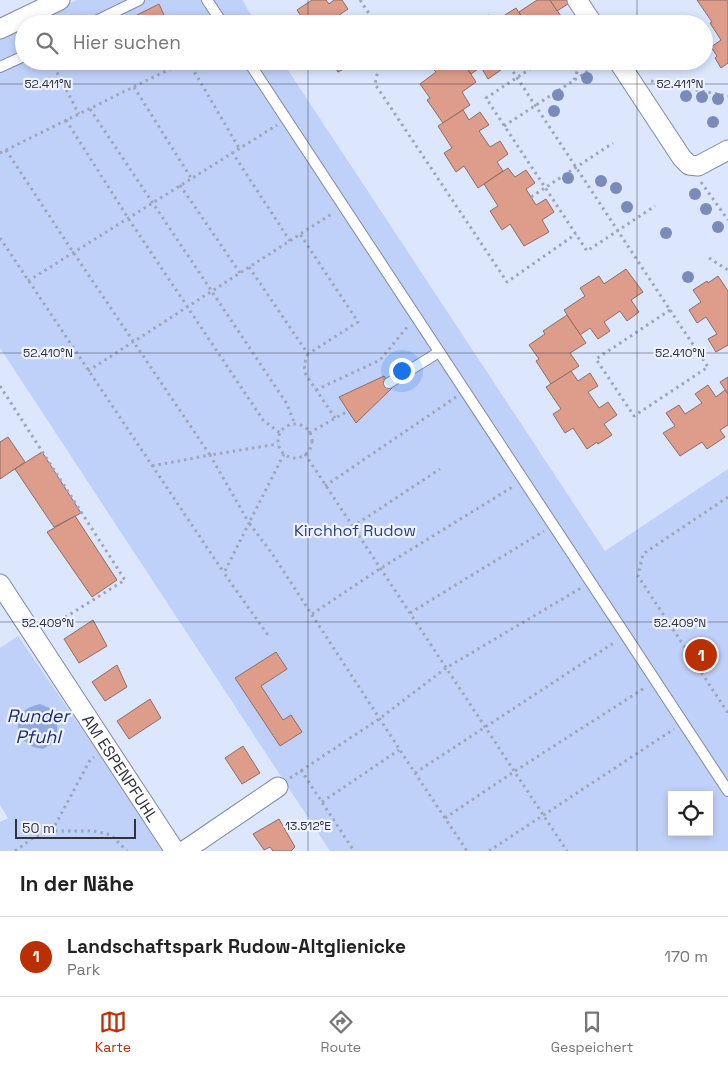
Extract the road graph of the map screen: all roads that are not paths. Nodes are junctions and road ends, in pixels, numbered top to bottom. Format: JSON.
{"nodes":[{"id":1,"x":60,"y":0,"type":"edge"},
{"id":2,"x":139,"y":0,"type":"edge"},
{"id":3,"x":207,"y":0,"type":"edge"},
{"id":4,"x":577,"y":0,"type":"edge"},
{"id":5,"x":29,"y":15,"type":"edge"},
{"id":6,"x":108,"y":15,"type":"edge"},
{"id":7,"x":217,"y":15,"type":"edge"},
{"id":8,"x":587,"y":15,"type":"edge"},
{"id":9,"x":15,"y":22,"type":"edge"},
{"id":10,"x":0,"y":29,"type":"edge"},
{"id":11,"x":15,"y":60,"type":"edge"},
{"id":12,"x":0,"y":67,"type":"edge"},
{"id":13,"x":254,"y":70,"type":"edge"},
{"id":14,"x":624,"y":70,"type":"edge"},
{"id":15,"x":728,"y":150,"type":"edge"},
{"id":16,"x":440,"y":352,"type":"junction"},
{"id":17,"x":388,"y":383,"type":"dead end"},
{"id":18,"x":0,"y":584,"type":"edge"},
{"id":19,"x":278,"y":787,"type":"dead end"},
{"id":20,"x":728,"y":791,"type":"edge"},
{"id":21,"x":175,"y":851,"type":"edge"},
{"id":22,"x":184,"y":851,"type":"edge"}],
"edges":[{"from":1,"to":5,"type":"street"},
{"from":2,"to":6,"type":"lane"},
{"from":3,"to":7,"type":"lane"},
{"from":4,"to":8,"type":"street"},
{"from":9,"to":10,"type":"street"},
{"from":11,"to":12,"type":"lane"},
{"from":13,"to":16,"type":"lane"},
{"from":14,"to":15,"type":"street"},
{"from":16,"to":17,"type":"lane"},
{"from":16,"to":20,"type":"lane"},
{"from":18,"to":21,"type":"street","name":"AM ESPENPFUHL"},
{"from":19,"to":22,"type":"street"}]}
